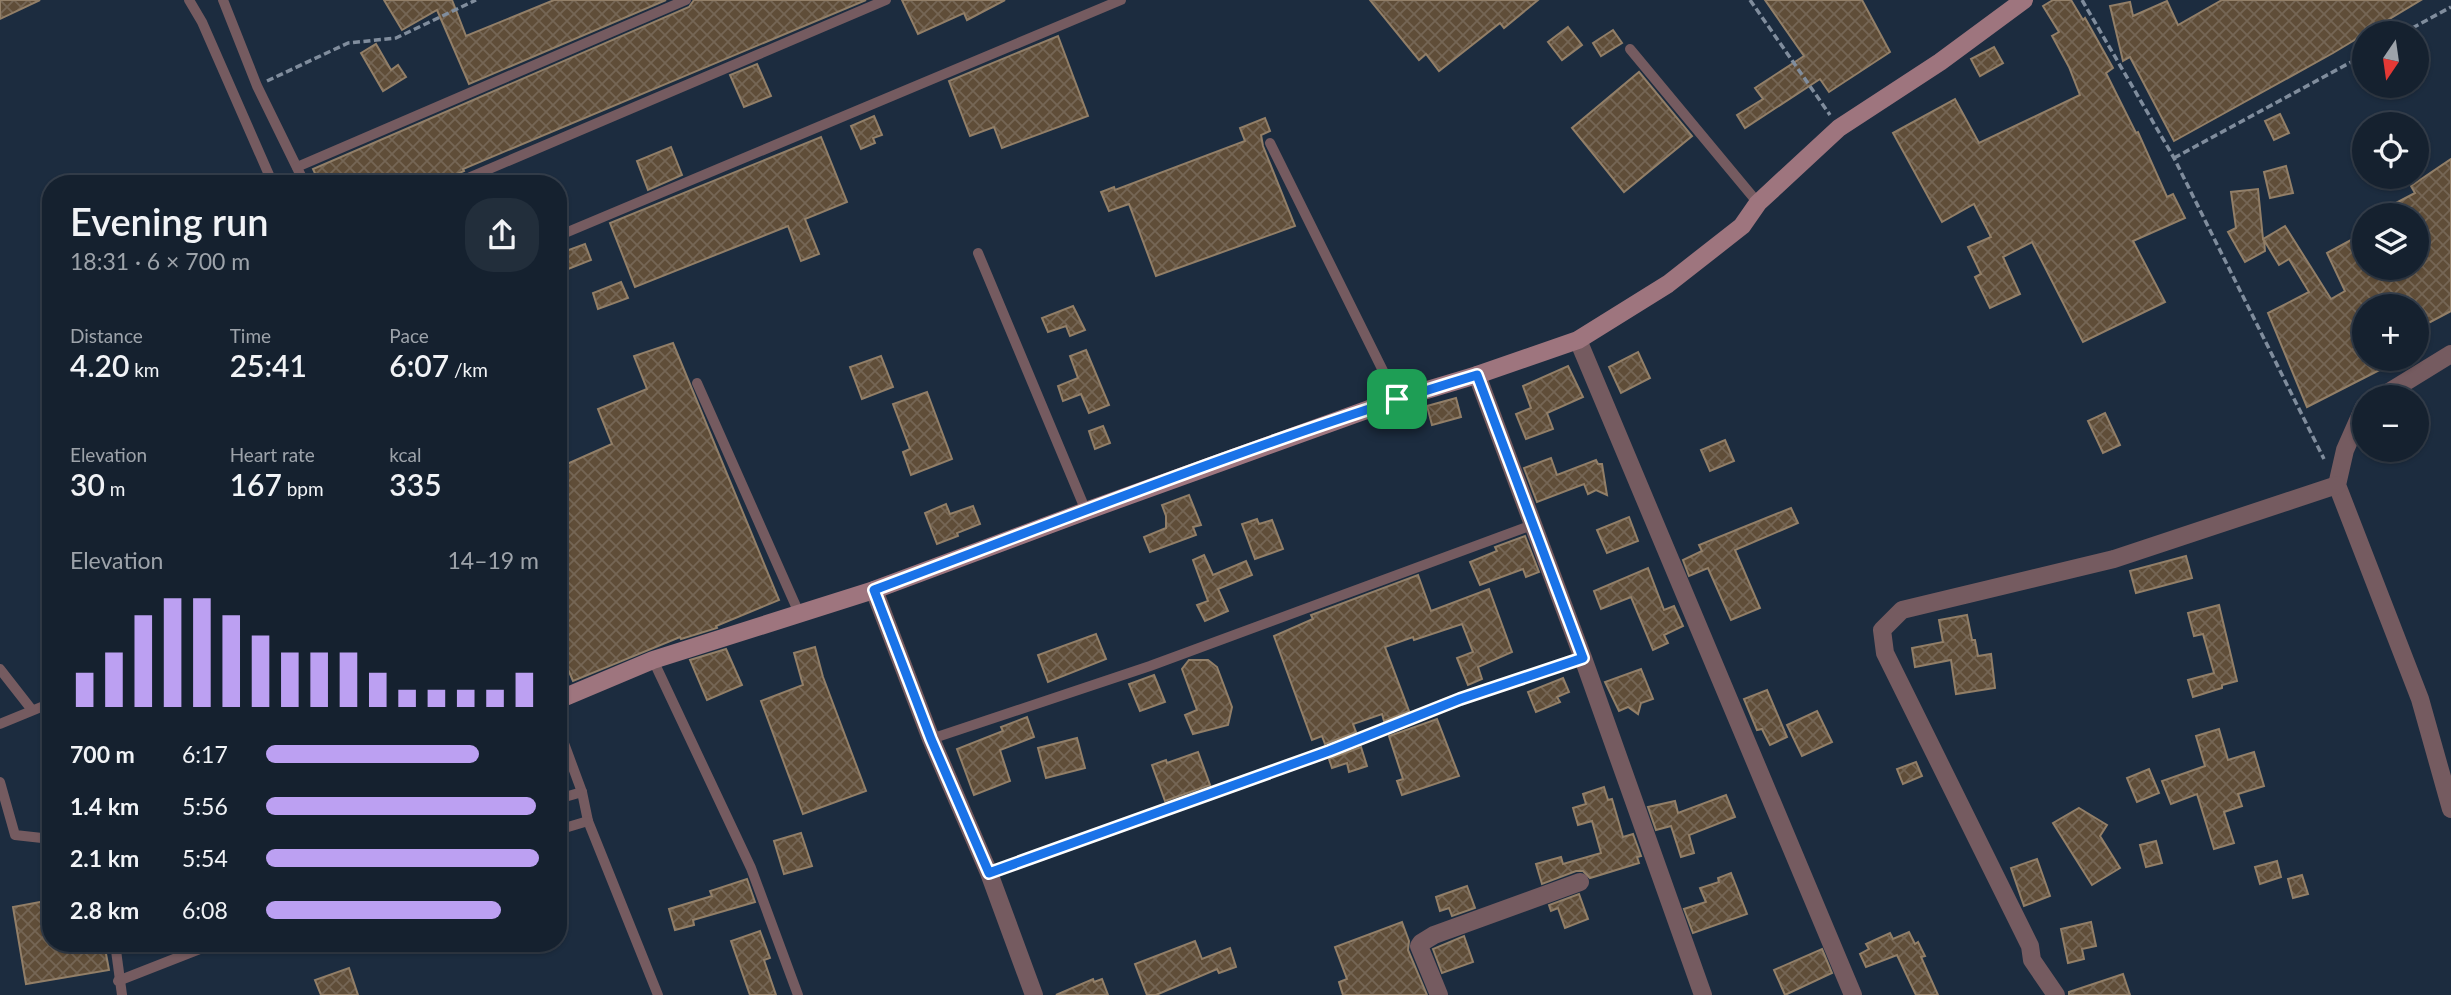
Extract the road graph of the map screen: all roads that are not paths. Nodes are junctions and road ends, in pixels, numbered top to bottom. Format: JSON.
{"nodes":[{"id":1,"x":189,"y":0,"type":"edge"},
{"id":2,"x":223,"y":0,"type":"edge"},
{"id":3,"x":686,"y":0,"type":"edge"},
{"id":4,"x":886,"y":0,"type":"edge"},
{"id":5,"x":1121,"y":0,"type":"edge"},
{"id":6,"x":2024,"y":0,"type":"edge"},
{"id":7,"x":1630,"y":49,"type":"dead end"},
{"id":8,"x":1270,"y":143,"type":"dead end"},
{"id":9,"x":297,"y":167,"type":"junction"},
{"id":10,"x":269,"y":175,"type":"edge"},
{"id":11,"x":301,"y":175,"type":"edge"},
{"id":12,"x":475,"y":175,"type":"edge"},
{"id":13,"x":1758,"y":203,"type":"junction"},
{"id":14,"x":567,"y":232,"type":"edge"},
{"id":15,"x":978,"y":253,"type":"dead end"},
{"id":16,"x":1578,"y":340,"type":"junction"},
{"id":17,"x":2451,"y":354,"type":"edge"},
{"id":18,"x":1477,"y":375,"type":"junction"},
{"id":19,"x":697,"y":383,"type":"dead end"},
{"id":20,"x":2401,"y":385,"type":"edge"},
{"id":21,"x":1397,"y":399,"type":"junction"},
{"id":22,"x":2352,"y":434,"type":"edge"},
{"id":23,"x":2337,"y":485,"type":"junction"},
{"id":24,"x":1086,"y":511,"type":"junction"},
{"id":25,"x":1532,"y":525,"type":"junction"},
{"id":26,"x":874,"y":590,"type":"junction"},
{"id":27,"x":799,"y":613,"type":"junction"},
{"id":28,"x":1583,"y":658,"type":"junction"},
{"id":29,"x":653,"y":660,"type":"junction"},
{"id":30,"x":0,"y":669,"type":"edge"},
{"id":31,"x":567,"y":696,"type":"edge"},
{"id":32,"x":42,"y":706,"type":"edge"},
{"id":33,"x":32,"y":710,"type":"junction"},
{"id":34,"x":0,"y":724,"type":"edge"},
{"id":35,"x":931,"y":739,"type":"junction"},
{"id":36,"x":567,"y":751,"type":"edge"},
{"id":37,"x":0,"y":782,"type":"edge"},
{"id":38,"x":582,"y":792,"type":"junction"},
{"id":39,"x":567,"y":796,"type":"edge"},
{"id":40,"x":2451,"y":809,"type":"edge"},
{"id":41,"x":588,"y":821,"type":"junction"},
{"id":42,"x":567,"y":827,"type":"edge"},
{"id":43,"x":42,"y":838,"type":"edge"},
{"id":44,"x":989,"y":873,"type":"junction"},
{"id":45,"x":1580,"y":882,"type":"dead end"},
{"id":46,"x":115,"y":952,"type":"edge"},
{"id":47,"x":192,"y":952,"type":"edge"},
{"id":48,"x":118,"y":981,"type":"junction"},
{"id":49,"x":122,"y":995,"type":"edge"},
{"id":50,"x":658,"y":995,"type":"edge"},
{"id":51,"x":798,"y":995,"type":"edge"},
{"id":52,"x":1034,"y":995,"type":"edge"},
{"id":53,"x":1439,"y":995,"type":"edge"},
{"id":54,"x":1703,"y":995,"type":"edge"},
{"id":55,"x":1853,"y":995,"type":"edge"},
{"id":56,"x":2056,"y":995,"type":"edge"}],
"edges":[{"from":1,"to":10,"type":"lane"},
{"from":2,"to":9,"type":"lane"},
{"from":3,"to":9,"type":"lane"},
{"from":4,"to":12,"type":"lane"},
{"from":5,"to":14,"type":"lane"},
{"from":6,"to":13,"type":"street"},
{"from":7,"to":13,"type":"lane"},
{"from":8,"to":21,"type":"lane"},
{"from":9,"to":11,"type":"lane"},
{"from":13,"to":16,"type":"street"},
{"from":15,"to":24,"type":"lane"},
{"from":16,"to":18,"type":"street"},
{"from":16,"to":55,"type":"street"},
{"from":17,"to":20,"type":"street"},
{"from":18,"to":21,"type":"street"},
{"from":18,"to":25,"type":"street"},
{"from":19,"to":27,"type":"lane"},
{"from":21,"to":24,"type":"street"},
{"from":22,"to":23,"type":"street"},
{"from":23,"to":40,"type":"street"},
{"from":23,"to":56,"type":"street"},
{"from":24,"to":26,"type":"street"},
{"from":25,"to":28,"type":"street"},
{"from":25,"to":35,"type":"lane"},
{"from":26,"to":27,"type":"street"},
{"from":26,"to":35,"type":"street"},
{"from":27,"to":29,"type":"street"},
{"from":28,"to":44,"type":"lane"},
{"from":28,"to":54,"type":"street"},
{"from":29,"to":31,"type":"street"},
{"from":29,"to":51,"type":"lane"},
{"from":30,"to":33,"type":"lane"},
{"from":32,"to":33,"type":"lane"},
{"from":33,"to":34,"type":"lane"},
{"from":35,"to":44,"type":"street"},
{"from":36,"to":38,"type":"lane"},
{"from":37,"to":43,"type":"lane"},
{"from":38,"to":39,"type":"lane"},
{"from":38,"to":41,"type":"lane"},
{"from":41,"to":42,"type":"lane"},
{"from":41,"to":50,"type":"lane"},
{"from":44,"to":52,"type":"street"},
{"from":45,"to":53,"type":"street"},
{"from":46,"to":48,"type":"lane"},
{"from":47,"to":48,"type":"lane"},
{"from":48,"to":49,"type":"lane"}]}
